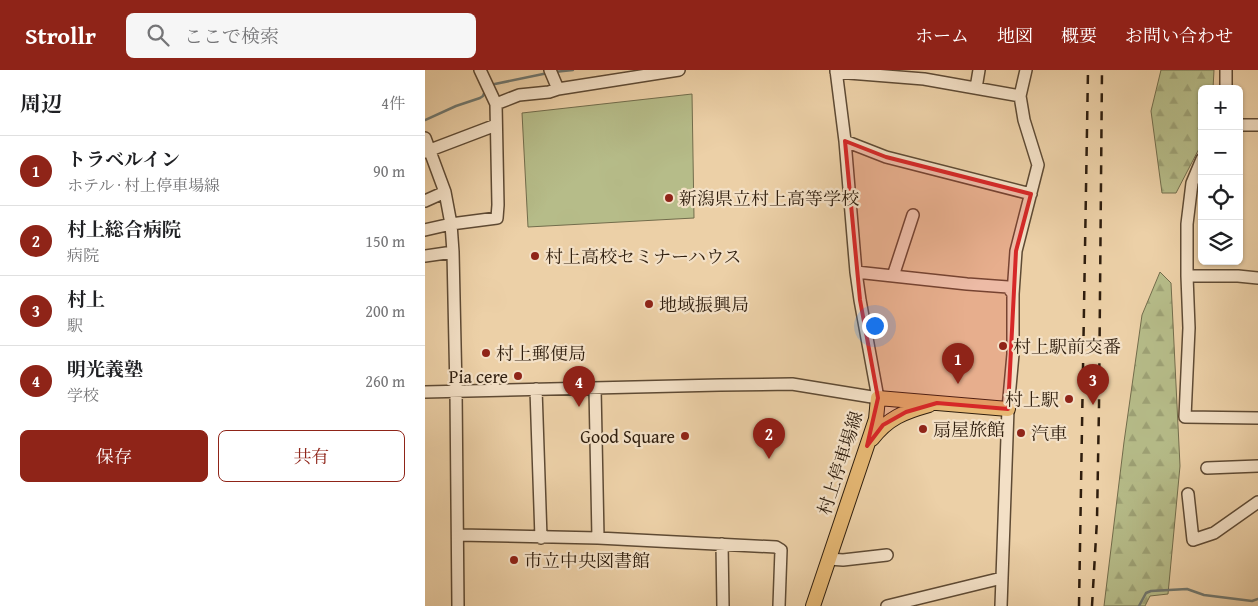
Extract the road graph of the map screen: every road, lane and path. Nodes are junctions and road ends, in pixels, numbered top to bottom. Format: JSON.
{"nodes":[{"id":1,"x":480,"y":70,"type":"edge"},
{"id":2,"x":550,"y":70,"type":"edge"},
{"id":3,"x":679,"y":70,"type":"edge"},
{"id":4,"x":979,"y":70,"type":"edge"},
{"id":5,"x":1026,"y":70,"type":"edge"},
{"id":6,"x":1227,"y":70,"type":"edge"},
{"id":7,"x":836,"y":71,"type":"edge"},
{"id":8,"x":641,"y":73,"type":"edge"},
{"id":9,"x":1226,"y":85,"type":"edge"},
{"id":10,"x":976,"y":88,"type":"junction"},
{"id":11,"x":558,"y":89,"type":"junction"},
{"id":12,"x":1019,"y":96,"type":"junction"},
{"id":13,"x":496,"y":104,"type":"junction"},
{"id":14,"x":496,"y":125,"type":"junction"},
{"id":15,"x":1243,"y":125,"type":"edge"},
{"id":16,"x":1258,"y":125,"type":"edge"},
{"id":17,"x":425,"y":138,"type":"edge"},
{"id":18,"x":845,"y":141,"type":"junction"},
{"id":19,"x":427,"y":151,"type":"edge"},
{"id":20,"x":1198,"y":169,"type":"edge"},
{"id":21,"x":445,"y":192,"type":"junction"},
{"id":22,"x":1031,"y":194,"type":"junction"},
{"id":23,"x":425,"y":201,"type":"edge"},
{"id":24,"x":913,"y":215,"type":"dead end"},
{"id":25,"x":451,"y":224,"type":"junction"},
{"id":26,"x":425,"y":230,"type":"edge"},
{"id":27,"x":453,"y":252,"type":"junction"},
{"id":28,"x":425,"y":256,"type":"edge"},
{"id":29,"x":856,"y":272,"type":"junction"},
{"id":30,"x":893,"y":276,"type":"junction"},
{"id":31,"x":1187,"y":276,"type":"junction"},
{"id":32,"x":1258,"y":278,"type":"edge"},
{"id":33,"x":1013,"y":294,"type":"junction"},
{"id":34,"x":595,"y":388,"type":"junction"},
{"id":35,"x":536,"y":389,"type":"junction"},
{"id":36,"x":457,"y":391,"type":"junction"},
{"id":37,"x":425,"y":392,"type":"edge"},
{"id":38,"x":878,"y":398,"type":"junction"},
{"id":39,"x":937,"y":403,"type":"junction"},
{"id":40,"x":1008,"y":409,"type":"junction"},
{"id":41,"x":1258,"y":418,"type":"edge"},
{"id":42,"x":867,"y":446,"type":"junction"},
{"id":43,"x":1258,"y":466,"type":"edge"},
{"id":44,"x":1207,"y":468,"type":"dead end"},
{"id":45,"x":1188,"y":494,"type":"dead end"},
{"id":46,"x":1258,"y":502,"type":"edge"},
{"id":47,"x":458,"y":535,"type":"junction"},
{"id":48,"x":541,"y":538,"type":"junction"},
{"id":49,"x":598,"y":538,"type":"junction"},
{"id":50,"x":722,"y":544,"type":"junction"},
{"id":51,"x":887,"y":554,"type":"dead end"},
{"id":52,"x":829,"y":559,"type":"junction"},
{"id":53,"x":1002,"y":578,"type":"junction"},
{"id":54,"x":458,"y":606,"type":"edge"},
{"id":55,"x":723,"y":606,"type":"edge"},
{"id":56,"x":779,"y":606,"type":"edge"},
{"id":57,"x":813,"y":606,"type":"edge"},
{"id":58,"x":887,"y":606,"type":"edge"},
{"id":59,"x":1001,"y":606,"type":"edge"}],
"edges":[{"from":1,"to":13,"type":"street"},
{"from":2,"to":11,"type":"street"},
{"from":3,"to":8,"type":"street"},
{"from":4,"to":10,"type":"street"},
{"from":5,"to":12,"type":"street"},
{"from":6,"to":9,"type":"street"},
{"from":7,"to":10,"type":"street"},
{"from":7,"to":18,"type":"street"},
{"from":8,"to":11,"type":"street"},
{"from":10,"to":12,"type":"street"},
{"from":11,"to":13,"type":"street"},
{"from":12,"to":22,"type":"street"},
{"from":13,"to":14,"type":"street"},
{"from":14,"to":19,"type":"street"},
{"from":14,"to":25,"type":"street"},
{"from":15,"to":16,"type":"street"},
{"from":17,"to":19,"type":"street"},
{"from":18,"to":22,"type":"street"},
{"from":18,"to":29,"type":"street"},
{"from":19,"to":21,"type":"street"},
{"from":20,"to":31,"type":"street"},
{"from":21,"to":23,"type":"street"},
{"from":21,"to":25,"type":"street"},
{"from":22,"to":33,"type":"street"},
{"from":24,"to":30,"type":"street"},
{"from":25,"to":26,"type":"street"},
{"from":25,"to":27,"type":"street"},
{"from":27,"to":28,"type":"street"},
{"from":27,"to":36,"type":"street"},
{"from":29,"to":30,"type":"street"},
{"from":29,"to":38,"type":"street"},
{"from":30,"to":33,"type":"street"},
{"from":31,"to":32,"type":"street"},
{"from":31,"to":41,"type":"street"},
{"from":33,"to":40,"type":"street"},
{"from":34,"to":35,"type":"street"},
{"from":34,"to":38,"type":"street"},
{"from":34,"to":49,"type":"street"},
{"from":35,"to":36,"type":"street"},
{"from":35,"to":48,"type":"street"},
{"from":36,"to":37,"type":"street"},
{"from":36,"to":47,"type":"street"},
{"from":38,"to":39,"type":"main road","name":"村上停車場線"},
{"from":38,"to":42,"type":"main road","name":"村上停車場線"},
{"from":39,"to":40,"type":"main road","name":"村上停車場線"},
{"from":39,"to":42,"type":"main road"},
{"from":40,"to":53,"type":"street"},
{"from":42,"to":52,"type":"main road","name":"村上停車場線"},
{"from":43,"to":44,"type":"street"},
{"from":45,"to":46,"type":"street"},
{"from":47,"to":48,"type":"street"},
{"from":47,"to":54,"type":"street"},
{"from":48,"to":49,"type":"street"},
{"from":49,"to":50,"type":"street"},
{"from":50,"to":55,"type":"street"},
{"from":50,"to":56,"type":"street"},
{"from":51,"to":52,"type":"street"},
{"from":52,"to":57,"type":"main road","name":"村上停車場線"},
{"from":53,"to":58,"type":"street"},
{"from":53,"to":59,"type":"street"}]}
